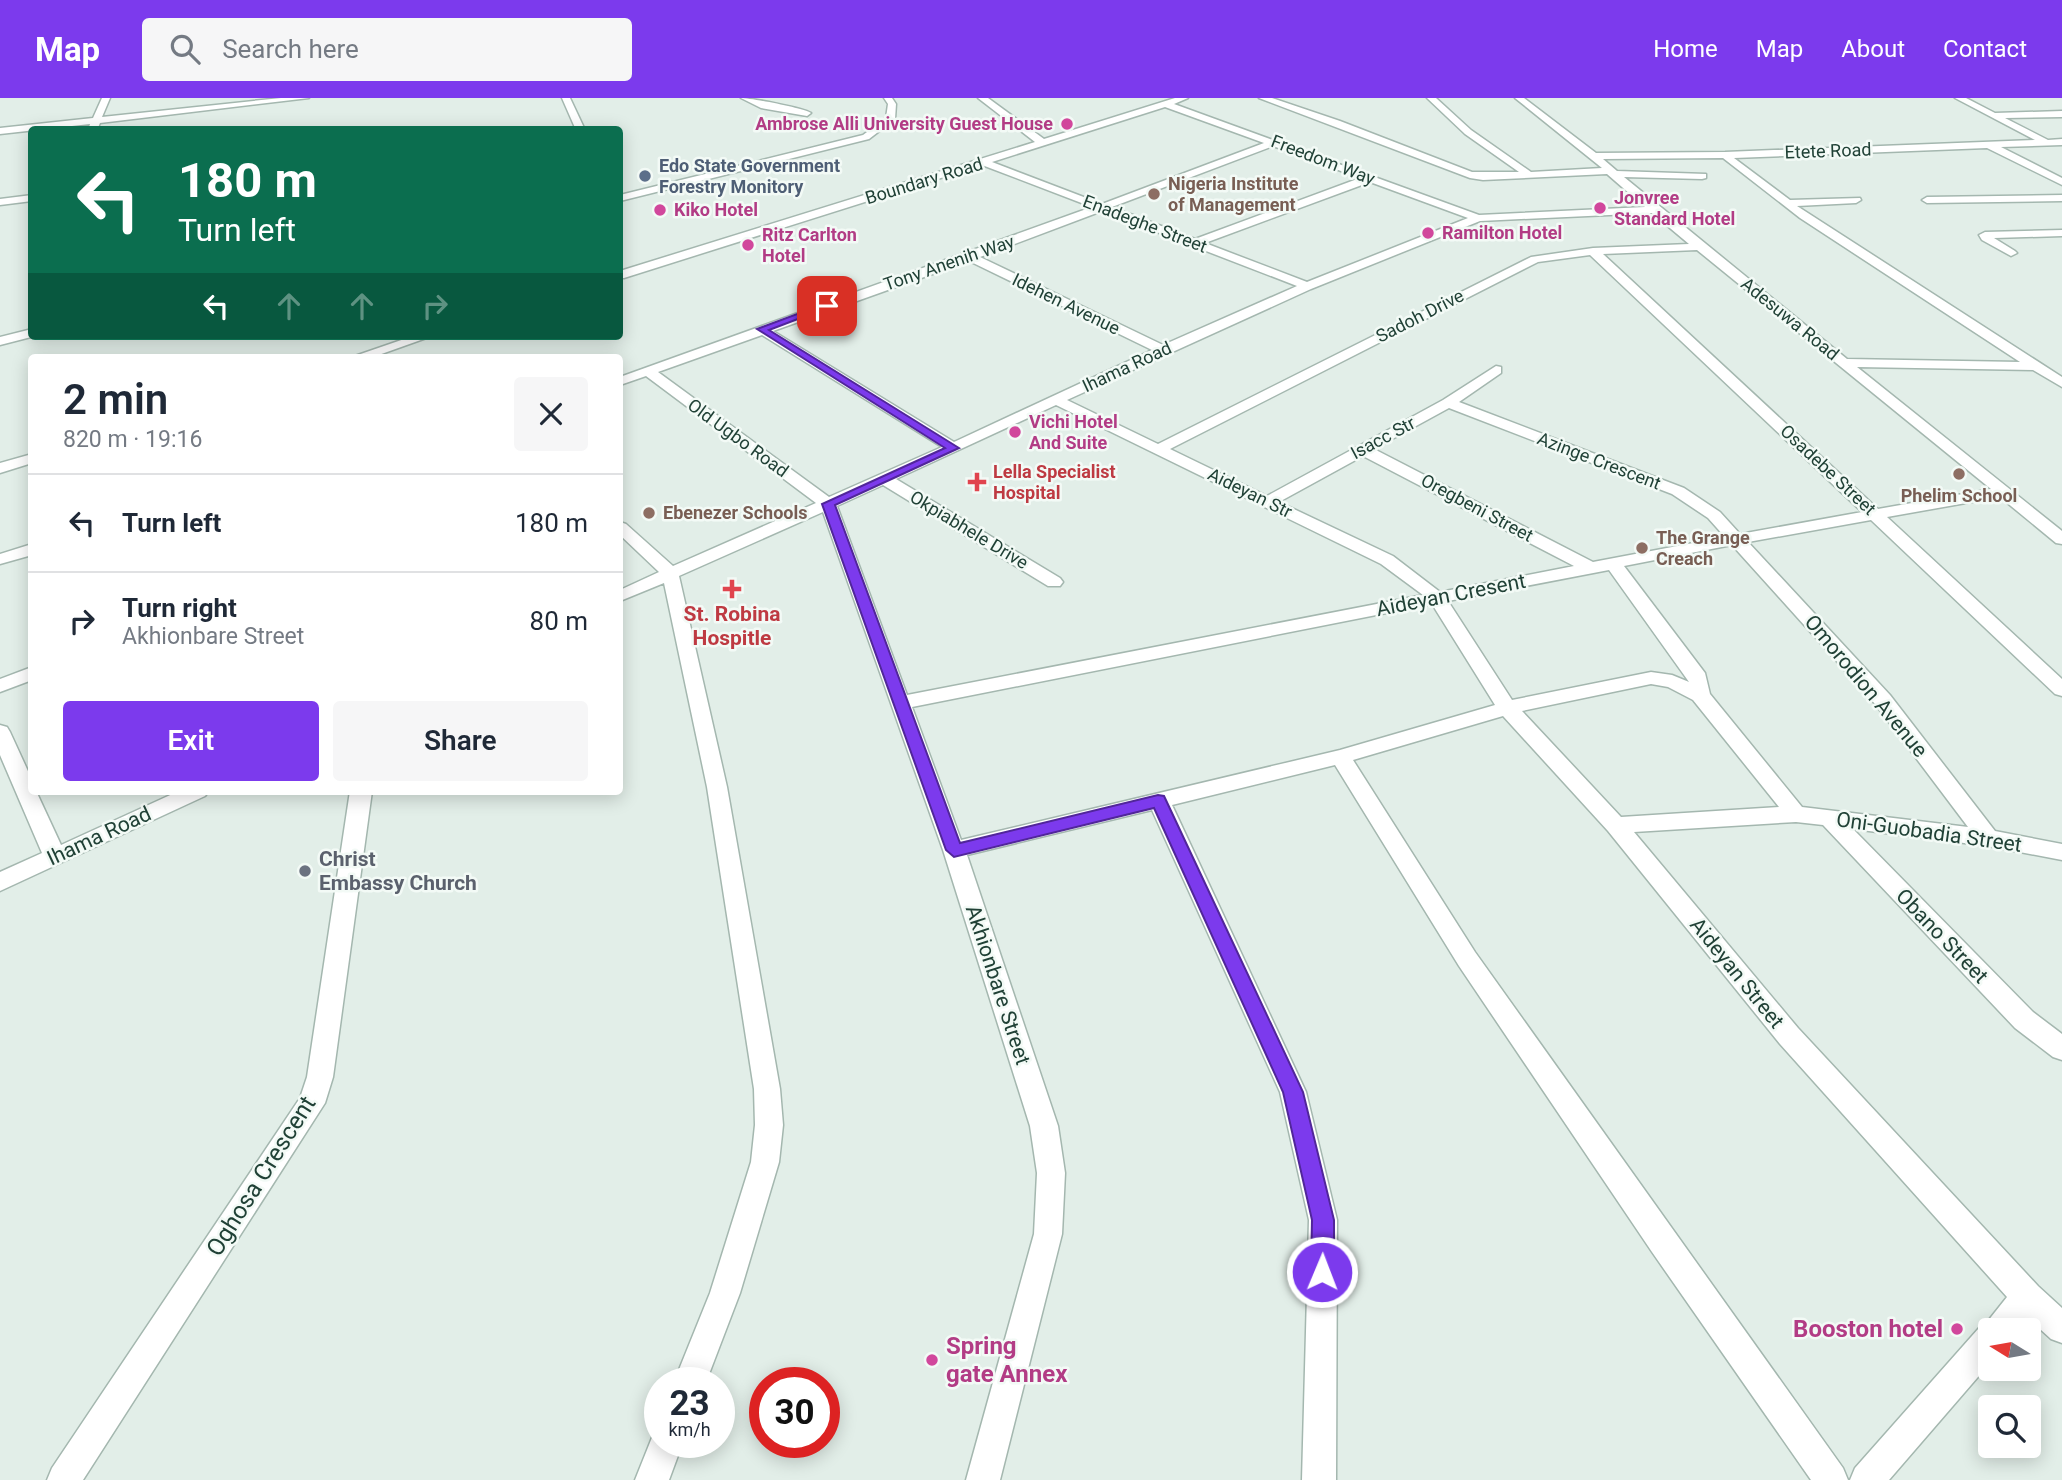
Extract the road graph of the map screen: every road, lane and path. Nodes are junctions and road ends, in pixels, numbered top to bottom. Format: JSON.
{"nodes":[{"id":1,"x":106,"y":98,"type":"edge"},
{"id":2,"x":305,"y":98,"type":"edge"},
{"id":3,"x":566,"y":98,"type":"edge"},
{"id":4,"x":745,"y":98,"type":"edge"},
{"id":5,"x":888,"y":98,"type":"edge"},
{"id":6,"x":982,"y":98,"type":"edge"},
{"id":7,"x":1184,"y":98,"type":"edge"},
{"id":8,"x":1263,"y":98,"type":"edge"},
{"id":9,"x":1432,"y":98,"type":"edge"},
{"id":10,"x":1518,"y":98,"type":"edge"},
{"id":11,"x":1959,"y":98,"type":"edge"},
{"id":12,"x":1307,"y":100,"type":"dead end"},
{"id":13,"x":1166,"y":104,"type":"junction"},
{"id":14,"x":1285,"y":104,"type":"junction"},
{"id":15,"x":807,"y":113,"type":"dead end"},
{"id":16,"x":2062,"y":114,"type":"edge"},
{"id":17,"x":1994,"y":115,"type":"junction"},
{"id":18,"x":93,"y":126,"type":"edge"},
{"id":19,"x":579,"y":126,"type":"edge"},
{"id":20,"x":28,"y":129,"type":"edge"},
{"id":21,"x":0,"y":131,"type":"edge"},
{"id":22,"x":1276,"y":142,"type":"junction"},
{"id":23,"x":2045,"y":142,"type":"junction"},
{"id":24,"x":2062,"y":142,"type":"edge"},
{"id":25,"x":1044,"y":143,"type":"junction"},
{"id":26,"x":1988,"y":144,"type":"junction"},
{"id":27,"x":1725,"y":155,"type":"junction"},
{"id":28,"x":1594,"y":156,"type":"junction"},
{"id":29,"x":984,"y":162,"type":"junction"},
{"id":30,"x":1611,"y":172,"type":"junction"},
{"id":31,"x":1528,"y":175,"type":"junction"},
{"id":32,"x":1702,"y":176,"type":"dead end"},
{"id":33,"x":1371,"y":178,"type":"junction"},
{"id":34,"x":2062,"y":182,"type":"edge"},
{"id":35,"x":623,"y":197,"type":"edge"},
{"id":36,"x":28,"y":198,"type":"edge"},
{"id":37,"x":2062,"y":198,"type":"edge"},
{"id":38,"x":1856,"y":200,"type":"dead end"},
{"id":39,"x":1927,"y":201,"type":"dead end"},
{"id":40,"x":0,"y":202,"type":"edge"},
{"id":41,"x":1788,"y":203,"type":"junction"},
{"id":42,"x":1104,"y":208,"type":"junction"},
{"id":43,"x":1654,"y":210,"type":"junction"},
{"id":44,"x":1478,"y":218,"type":"junction"},
{"id":45,"x":2062,"y":233,"type":"edge"},
{"id":46,"x":1195,"y":243,"type":"junction"},
{"id":47,"x":1700,"y":247,"type":"junction"},
{"id":48,"x":1593,"y":251,"type":"junction"},
{"id":49,"x":2011,"y":253,"type":"dead end"},
{"id":50,"x":970,"y":257,"type":"junction"},
{"id":51,"x":623,"y":274,"type":"edge"},
{"id":52,"x":1307,"y":286,"type":"junction"},
{"id":53,"x":761,"y":329,"type":"junction"},
{"id":54,"x":28,"y":334,"type":"edge"},
{"id":55,"x":421,"y":340,"type":"edge"},
{"id":56,"x":0,"y":341,"type":"edge"},
{"id":57,"x":1163,"y":350,"type":"junction"},
{"id":58,"x":373,"y":354,"type":"edge"},
{"id":59,"x":1845,"y":363,"type":"junction"},
{"id":60,"x":2038,"y":366,"type":"junction"},
{"id":61,"x":1496,"y":370,"type":"dead end"},
{"id":62,"x":648,"y":371,"type":"junction"},
{"id":63,"x":623,"y":380,"type":"edge"},
{"id":64,"x":2062,"y":383,"type":"edge"},
{"id":65,"x":1058,"y":401,"type":"junction"},
{"id":66,"x":1448,"y":403,"type":"junction"},
{"id":67,"x":953,"y":448,"type":"junction"},
{"id":68,"x":1159,"y":449,"type":"junction"},
{"id":69,"x":1362,"y":449,"type":"junction"},
{"id":70,"x":28,"y":459,"type":"edge"},
{"id":71,"x":0,"y":468,"type":"edge"},
{"id":72,"x":883,"y":478,"type":"junction"},
{"id":73,"x":2003,"y":492,"type":"junction"},
{"id":74,"x":1269,"y":502,"type":"junction"},
{"id":75,"x":828,"y":504,"type":"junction"},
{"id":76,"x":1876,"y":515,"type":"junction"},
{"id":77,"x":623,"y":530,"type":"edge"},
{"id":78,"x":1738,"y":540,"type":"junction"},
{"id":79,"x":2062,"y":540,"type":"edge"},
{"id":80,"x":28,"y":550,"type":"edge"},
{"id":81,"x":0,"y":559,"type":"edge"},
{"id":82,"x":1614,"y":565,"type":"junction"},
{"id":83,"x":1591,"y":568,"type":"junction"},
{"id":84,"x":670,"y":573,"type":"junction"},
{"id":85,"x":1054,"y":582,"type":"dead end"},
{"id":86,"x":623,"y":595,"type":"edge"},
{"id":87,"x":1436,"y":597,"type":"junction"},
{"id":88,"x":28,"y":675,"type":"edge"},
{"id":89,"x":0,"y":686,"type":"edge"},
{"id":90,"x":2062,"y":690,"type":"edge"},
{"id":91,"x":1700,"y":695,"type":"junction"},
{"id":92,"x":900,"y":703,"type":"junction"},
{"id":93,"x":1507,"y":708,"type":"junction"},
{"id":94,"x":0,"y":732,"type":"edge"},
{"id":95,"x":1340,"y":757,"type":"junction"},
{"id":96,"x":189,"y":795,"type":"edge"},
{"id":97,"x":360,"y":795,"type":"edge"},
{"id":98,"x":1158,"y":801,"type":"junction"},
{"id":99,"x":1796,"y":814,"type":"junction"},
{"id":100,"x":1828,"y":817,"type":"junction"},
{"id":101,"x":1616,"y":825,"type":"junction"},
{"id":102,"x":1988,"y":838,"type":"junction"},
{"id":103,"x":954,"y":850,"type":"junction"},
{"id":104,"x":2062,"y":852,"type":"edge"},
{"id":105,"x":55,"y":857,"type":"junction"},
{"id":106,"x":0,"y":882,"type":"edge"},
{"id":107,"x":2062,"y":1049,"type":"edge"},
{"id":108,"x":2027,"y":1297,"type":"junction"},
{"id":109,"x":2009,"y":1318,"type":"edge"},
{"id":110,"x":2062,"y":1328,"type":"edge"},
{"id":111,"x":1978,"y":1353,"type":"edge"},
{"id":112,"x":696,"y":1367,"type":"edge"},
{"id":113,"x":661,"y":1458,"type":"edge"},
{"id":114,"x":64,"y":1480,"type":"edge"},
{"id":115,"x":652,"y":1480,"type":"edge"},
{"id":116,"x":983,"y":1480,"type":"edge"},
{"id":117,"x":1319,"y":1480,"type":"edge"},
{"id":118,"x":1830,"y":1480,"type":"edge"},
{"id":119,"x":1867,"y":1480,"type":"edge"}],
"edges":[{"from":1,"to":18,"type":"street"},
{"from":2,"to":18,"type":"street"},
{"from":3,"to":19,"type":"street"},
{"from":4,"to":15,"type":"street"},
{"from":5,"to":35,"type":"street"},
{"from":6,"to":25,"type":"street"},
{"from":7,"to":13,"type":"street","name":"Boundary Road"},
{"from":8,"to":14,"type":"street"},
{"from":9,"to":31,"type":"street"},
{"from":10,"to":28,"type":"street","name":"Adesuwa Road"},
{"from":11,"to":17,"type":"street"},
{"from":12,"to":14,"type":"street"},
{"from":13,"to":22,"type":"street","name":"Freedom Way"},
{"from":13,"to":25,"type":"street","name":"Boundary Road"},
{"from":14,"to":31,"type":"street"},
{"from":16,"to":17,"type":"street"},
{"from":17,"to":23,"type":"street"},
{"from":20,"to":21,"type":"street"},
{"from":22,"to":33,"type":"street","name":"Freedom Way"},
{"from":22,"to":42,"type":"street","name":"Tony Anenih Way"},
{"from":23,"to":24,"type":"street","name":"Etete Road"},
{"from":23,"to":26,"type":"street","name":"Etete Road"},
{"from":25,"to":29,"type":"street","name":"Boundary Road"},
{"from":26,"to":27,"type":"street","name":"Etete Road"},
{"from":26,"to":34,"type":"street"},
{"from":27,"to":28,"type":"street","name":"Etete Road"},
{"from":27,"to":41,"type":"street"},
{"from":28,"to":30,"type":"street","name":"Adesuwa Road"},
{"from":29,"to":42,"type":"street","name":"Enadeghe Street"},
{"from":29,"to":51,"type":"street","name":"Boundary Road"},
{"from":30,"to":31,"type":"street"},
{"from":30,"to":32,"type":"street"},
{"from":30,"to":43,"type":"street","name":"Adesuwa Road"},
{"from":33,"to":44,"type":"street","name":"Freedom Way"},
{"from":33,"to":46,"type":"street"},
{"from":36,"to":40,"type":"street"},
{"from":37,"to":39,"type":"street"},
{"from":38,"to":41,"type":"street"},
{"from":41,"to":60,"type":"street"},
{"from":42,"to":46,"type":"street","name":"Enadeghe Street"},
{"from":42,"to":50,"type":"street","name":"Tony Anenih Way"},
{"from":43,"to":44,"type":"street","name":"Ihama Road"},
{"from":43,"to":47,"type":"street","name":"Adesuwa Road"},
{"from":44,"to":52,"type":"street","name":"Ihama Road"},
{"from":45,"to":49,"type":"street"},
{"from":46,"to":52,"type":"street","name":"Enadeghe Street"},
{"from":47,"to":48,"type":"street","name":"Sadoh Drive"},
{"from":47,"to":59,"type":"street","name":"Adesuwa Road"},
{"from":48,"to":68,"type":"street","name":"Sadoh Drive"},
{"from":48,"to":76,"type":"street","name":"Osadebe Street"},
{"from":50,"to":53,"type":"street","name":"Tony Anenih Way"},
{"from":50,"to":57,"type":"street","name":"Idehen Avenue"},
{"from":52,"to":57,"type":"street","name":"Ihama Road"},
{"from":53,"to":62,"type":"street","name":"Tony Anenih Way"},
{"from":53,"to":67,"type":"street"},
{"from":54,"to":56,"type":"street"},
{"from":55,"to":58,"type":"street"},
{"from":57,"to":65,"type":"street","name":"Ihama Road"},
{"from":59,"to":60,"type":"street"},
{"from":59,"to":73,"type":"street","name":"Adesuwa Road"},
{"from":60,"to":64,"type":"street"},
{"from":61,"to":66,"type":"street","name":"Isacc Str"},
{"from":62,"to":63,"type":"street","name":"Tony Anenih Way"},
{"from":62,"to":75,"type":"street","name":"Old Ugbo Road"},
{"from":65,"to":67,"type":"street","name":"Ihama Road"},
{"from":65,"to":68,"type":"street","name":"Aideyan Str"},
{"from":66,"to":69,"type":"street","name":"Isacc Str"},
{"from":66,"to":78,"type":"street","name":"Azinge Crescent"},
{"from":67,"to":72,"type":"street","name":"Ihama Road"},
{"from":68,"to":74,"type":"street","name":"Aideyan Str"},
{"from":69,"to":74,"type":"street","name":"Isacc Str"},
{"from":69,"to":83,"type":"street","name":"Oregbeni Street"},
{"from":70,"to":71,"type":"street"},
{"from":72,"to":75,"type":"street","name":"Ihama Road"},
{"from":72,"to":85,"type":"street","name":"Okpiabhele Drive"},
{"from":73,"to":76,"type":"street","name":"Aideyan Cresent"},
{"from":73,"to":79,"type":"street","name":"Adesuwa Road"},
{"from":74,"to":87,"type":"street","name":"Aideyan Str"},
{"from":75,"to":84,"type":"street","name":"Ihama Road"},
{"from":75,"to":92,"type":"street","name":"Akhionbare Street"},
{"from":76,"to":78,"type":"street","name":"Aideyan Cresent"},
{"from":76,"to":90,"type":"street","name":"Osadebe Street"},
{"from":77,"to":84,"type":"street"},
{"from":78,"to":82,"type":"street","name":"Aideyan Cresent"},
{"from":78,"to":102,"type":"street","name":"Omorodion Avenue"},
{"from":80,"to":81,"type":"street"},
{"from":82,"to":83,"type":"street","name":"Aideyan Cresent"},
{"from":82,"to":91,"type":"street"},
{"from":83,"to":87,"type":"street","name":"Aideyan Cresent"},
{"from":84,"to":86,"type":"street","name":"Ihama Road"},
{"from":84,"to":112,"type":"street"},
{"from":87,"to":92,"type":"street","name":"Aideyan Cresent"},
{"from":87,"to":93,"type":"street","name":"Aideyan Street"},
{"from":88,"to":89,"type":"street"},
{"from":91,"to":93,"type":"street"},
{"from":91,"to":99,"type":"street"},
{"from":92,"to":103,"type":"street","name":"Akhionbare Street"},
{"from":93,"to":95,"type":"street"},
{"from":93,"to":101,"type":"street","name":"Aideyan Street"},
{"from":94,"to":105,"type":"street"},
{"from":95,"to":98,"type":"street"},
{"from":95,"to":118,"type":"street"},
{"from":96,"to":105,"type":"street","name":"Ihama Road"},
{"from":97,"to":114,"type":"street","name":"Oghosa Crescent"},
{"from":98,"to":103,"type":"street"},
{"from":98,"to":117,"type":"street"},
{"from":99,"to":100,"type":"street","name":"Oni-Guobadia Street"},
{"from":99,"to":101,"type":"street","name":"Oni-Guobadia Street"},
{"from":100,"to":102,"type":"street","name":"Oni-Guobadia Street"},
{"from":100,"to":107,"type":"street","name":"Obano Street"},
{"from":101,"to":108,"type":"street","name":"Aideyan Street"},
{"from":102,"to":104,"type":"street","name":"Oni-Guobadia Street"},
{"from":103,"to":116,"type":"street","name":"Akhionbare Street"},
{"from":105,"to":106,"type":"street","name":"Ihama Road"},
{"from":108,"to":109,"type":"street"},
{"from":108,"to":110,"type":"street","name":"Aideyan Street"},
{"from":111,"to":119,"type":"street"},
{"from":113,"to":115,"type":"street"}]}
